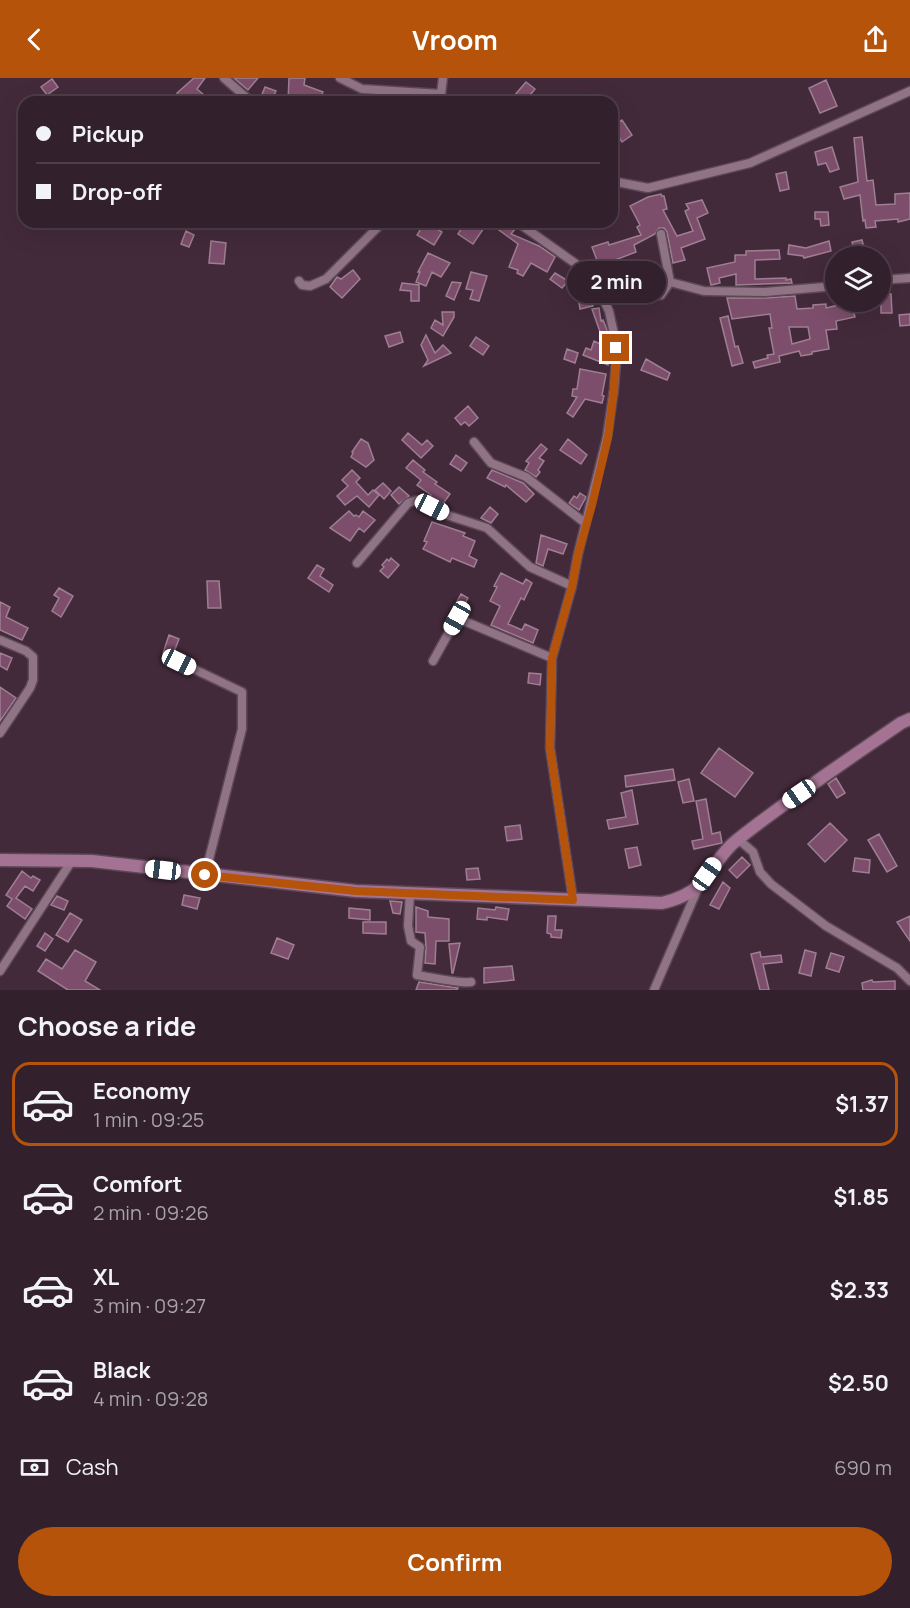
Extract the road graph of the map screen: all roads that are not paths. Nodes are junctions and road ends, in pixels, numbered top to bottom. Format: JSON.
{"nodes":[{"id":1,"x":224,"y":78,"type":"edge"},
{"id":2,"x":340,"y":78,"type":"edge"},
{"id":3,"x":442,"y":78,"type":"edge"},
{"id":4,"x":910,"y":91,"type":"edge"},
{"id":5,"x":245,"y":96,"type":"edge"},
{"id":6,"x":425,"y":96,"type":"edge"},
{"id":7,"x":443,"y":96,"type":"edge"},
{"id":8,"x":618,"y":182,"type":"edge"},
{"id":9,"x":377,"y":228,"type":"edge"},
{"id":10,"x":525,"y":228,"type":"edge"},
{"id":11,"x":661,"y":234,"type":"dead end"},
{"id":12,"x":586,"y":271,"type":"junction"},
{"id":13,"x":910,"y":278,"type":"edge"},
{"id":14,"x":891,"y":279,"type":"edge"},
{"id":15,"x":299,"y":281,"type":"dead end"},
{"id":16,"x":670,"y":282,"type":"junction"},
{"id":17,"x":825,"y":287,"type":"edge"},
{"id":18,"x":474,"y":442,"type":"dead end"},
{"id":19,"x":585,"y":523,"type":"junction"},
{"id":20,"x":357,"y":563,"type":"dead end"},
{"id":21,"x":572,"y":586,"type":"junction"},
{"id":22,"x":0,"y":640,"type":"edge"},
{"id":23,"x":552,"y":658,"type":"junction"},
{"id":24,"x":433,"y":661,"type":"dead end"},
{"id":25,"x":179,"y":662,"type":"dead end"},
{"id":26,"x":910,"y":718,"type":"edge"},
{"id":27,"x":0,"y":733,"type":"edge"},
{"id":28,"x":738,"y":839,"type":"junction"},
{"id":29,"x":0,"y":860,"type":"edge"},
{"id":30,"x":70,"y":862,"type":"junction"},
{"id":31,"x":205,"y":875,"type":"junction"},
{"id":32,"x":699,"y":885,"type":"junction"},
{"id":33,"x":410,"y":893,"type":"junction"},
{"id":34,"x":573,"y":900,"type":"junction"},
{"id":35,"x":0,"y":971,"type":"edge"},
{"id":36,"x":910,"y":981,"type":"edge"},
{"id":37,"x":471,"y":982,"type":"dead end"},
{"id":38,"x":654,"y":990,"type":"edge"}],
"edges":[{"from":1,"to":5,"type":"street"},
{"from":2,"to":6,"type":"street"},
{"from":3,"to":7,"type":"street"},
{"from":4,"to":8,"type":"street"},
{"from":9,"to":15,"type":"street"},
{"from":10,"to":12,"type":"street"},
{"from":11,"to":16,"type":"street"},
{"from":12,"to":16,"type":"street"},
{"from":12,"to":19,"type":"street"},
{"from":13,"to":14,"type":"street"},
{"from":16,"to":17,"type":"street"},
{"from":18,"to":19,"type":"street"},
{"from":19,"to":21,"type":"street"},
{"from":20,"to":21,"type":"street"},
{"from":21,"to":23,"type":"street"},
{"from":22,"to":27,"type":"street"},
{"from":23,"to":24,"type":"street"},
{"from":23,"to":34,"type":"street"},
{"from":25,"to":31,"type":"street"},
{"from":26,"to":28,"type":"street"},
{"from":28,"to":32,"type":"street"},
{"from":28,"to":36,"type":"street"},
{"from":29,"to":30,"type":"street"},
{"from":30,"to":31,"type":"street"},
{"from":30,"to":35,"type":"street"},
{"from":31,"to":33,"type":"street"},
{"from":32,"to":34,"type":"street"},
{"from":32,"to":38,"type":"street"},
{"from":33,"to":34,"type":"street"},
{"from":33,"to":37,"type":"street"}]}
